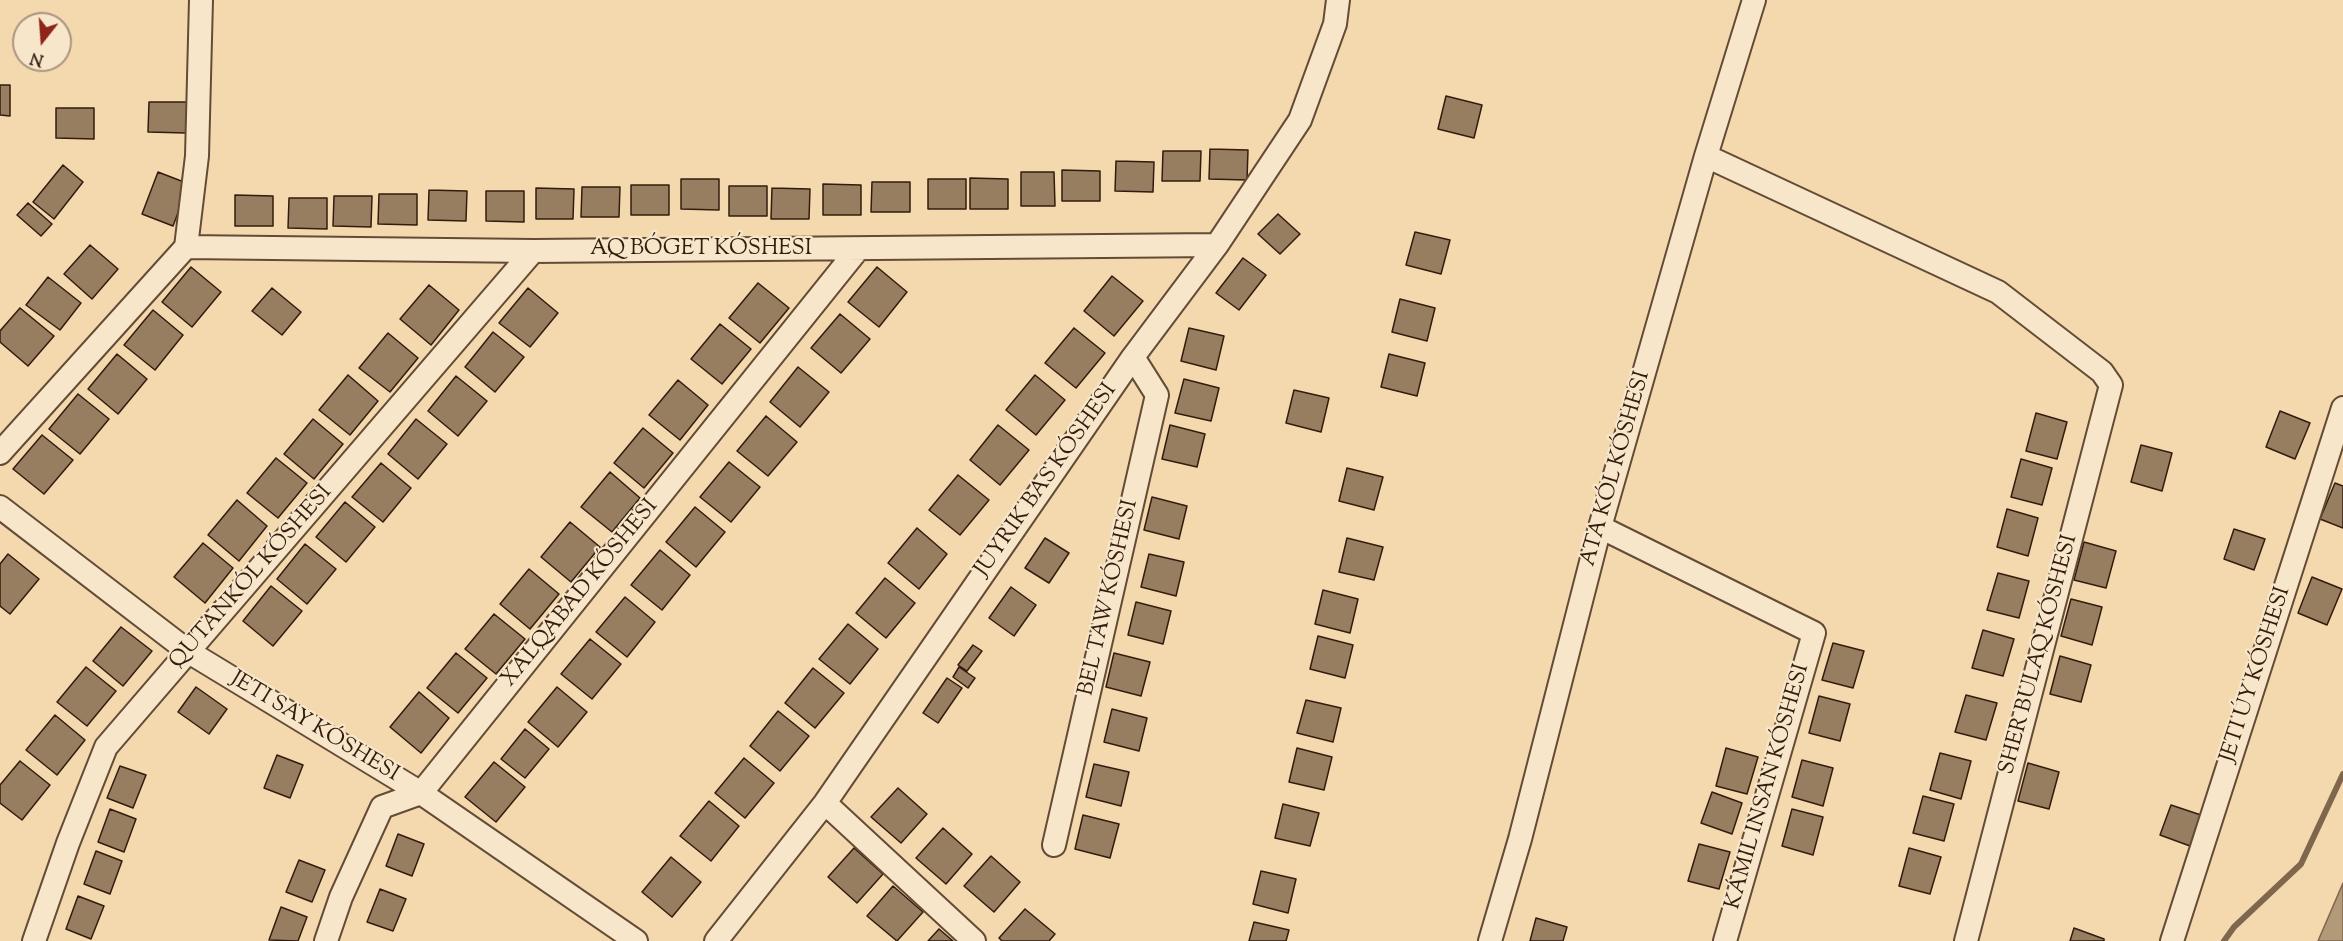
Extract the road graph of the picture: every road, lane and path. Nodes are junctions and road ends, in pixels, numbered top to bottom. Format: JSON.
{"nodes":[{"id":1,"x":201,"y":0,"type":"edge"},
{"id":2,"x":1338,"y":0,"type":"edge"},
{"id":3,"x":1754,"y":0,"type":"edge"},
{"id":4,"x":1706,"y":156,"type":"junction"},
{"id":5,"x":1217,"y":245,"type":"junction"},
{"id":6,"x":186,"y":247,"type":"junction"},
{"id":7,"x":858,"y":249,"type":"junction"},
{"id":8,"x":533,"y":251,"type":"junction"},
{"id":9,"x":1133,"y":357,"type":"junction"},
{"id":10,"x":2343,"y":408,"type":"edge"},
{"id":11,"x":0,"y":453,"type":"edge"},
{"id":12,"x":0,"y":507,"type":"edge"},
{"id":13,"x":1600,"y":527,"type":"junction"},
{"id":14,"x":189,"y":652,"type":"junction"},
{"id":15,"x":421,"y":793,"type":"junction"},
{"id":16,"x":825,"y":803,"type":"junction"},
{"id":17,"x":1054,"y":845,"type":"dead end"},
{"id":18,"x":34,"y":941,"type":"edge"},
{"id":19,"x":326,"y":941,"type":"edge"},
{"id":20,"x":636,"y":941,"type":"edge"},
{"id":21,"x":716,"y":941,"type":"edge"},
{"id":22,"x":974,"y":941,"type":"edge"},
{"id":23,"x":1490,"y":941,"type":"edge"},
{"id":24,"x":1725,"y":941,"type":"edge"},
{"id":25,"x":1966,"y":941,"type":"edge"},
{"id":26,"x":2172,"y":941,"type":"edge"}],
"edges":[{"from":1,"to":6,"type":"street"},
{"from":2,"to":5,"type":"street","name":"JUYRIK BAS KÓSHESI"},
{"from":3,"to":4,"type":"street","name":"ATA KÓL KÓSHESI"},
{"from":4,"to":13,"type":"street","name":"ATA KÓL KÓSHESI"},
{"from":4,"to":25,"type":"street","name":"SHER BULAQ KÓSHESI"},
{"from":5,"to":7,"type":"street","name":"AQ BÓGET KÓSHESI"},
{"from":5,"to":9,"type":"street","name":"JUYRIK BAS KÓSHESI"},
{"from":6,"to":8,"type":"street","name":"AQ BÓGET KÓSHESI"},
{"from":6,"to":11,"type":"street"},
{"from":7,"to":8,"type":"street","name":"AQ BÓGET KÓSHESI"},
{"from":7,"to":15,"type":"street","name":"XALQABAD KÓSHESI"},
{"from":8,"to":14,"type":"street","name":"QUTANKÓL KÓSHESI"},
{"from":9,"to":16,"type":"street","name":"JUYRIK BAS KÓSHESI"},
{"from":9,"to":17,"type":"street","name":"BEL TAW KÓSHESI"},
{"from":10,"to":26,"type":"street","name":"JETI ÚY KÓSHESI"},
{"from":12,"to":14,"type":"street","name":"JETI SAY KÓSHESI"},
{"from":13,"to":23,"type":"street","name":"ATA KÓL KÓSHESI"},
{"from":13,"to":24,"type":"street","name":"KÁMIL INSAN KÓSHESI"},
{"from":14,"to":15,"type":"street","name":"JETI SAY KÓSHESI"},
{"from":14,"to":18,"type":"street","name":"QUTANKÓL KÓSHESI"},
{"from":15,"to":19,"type":"street"},
{"from":15,"to":20,"type":"street","name":"JETI SAY KÓSHESI"},
{"from":16,"to":21,"type":"street","name":"JUYRIK BAS KÓSHESI"},
{"from":16,"to":22,"type":"street"}]}
